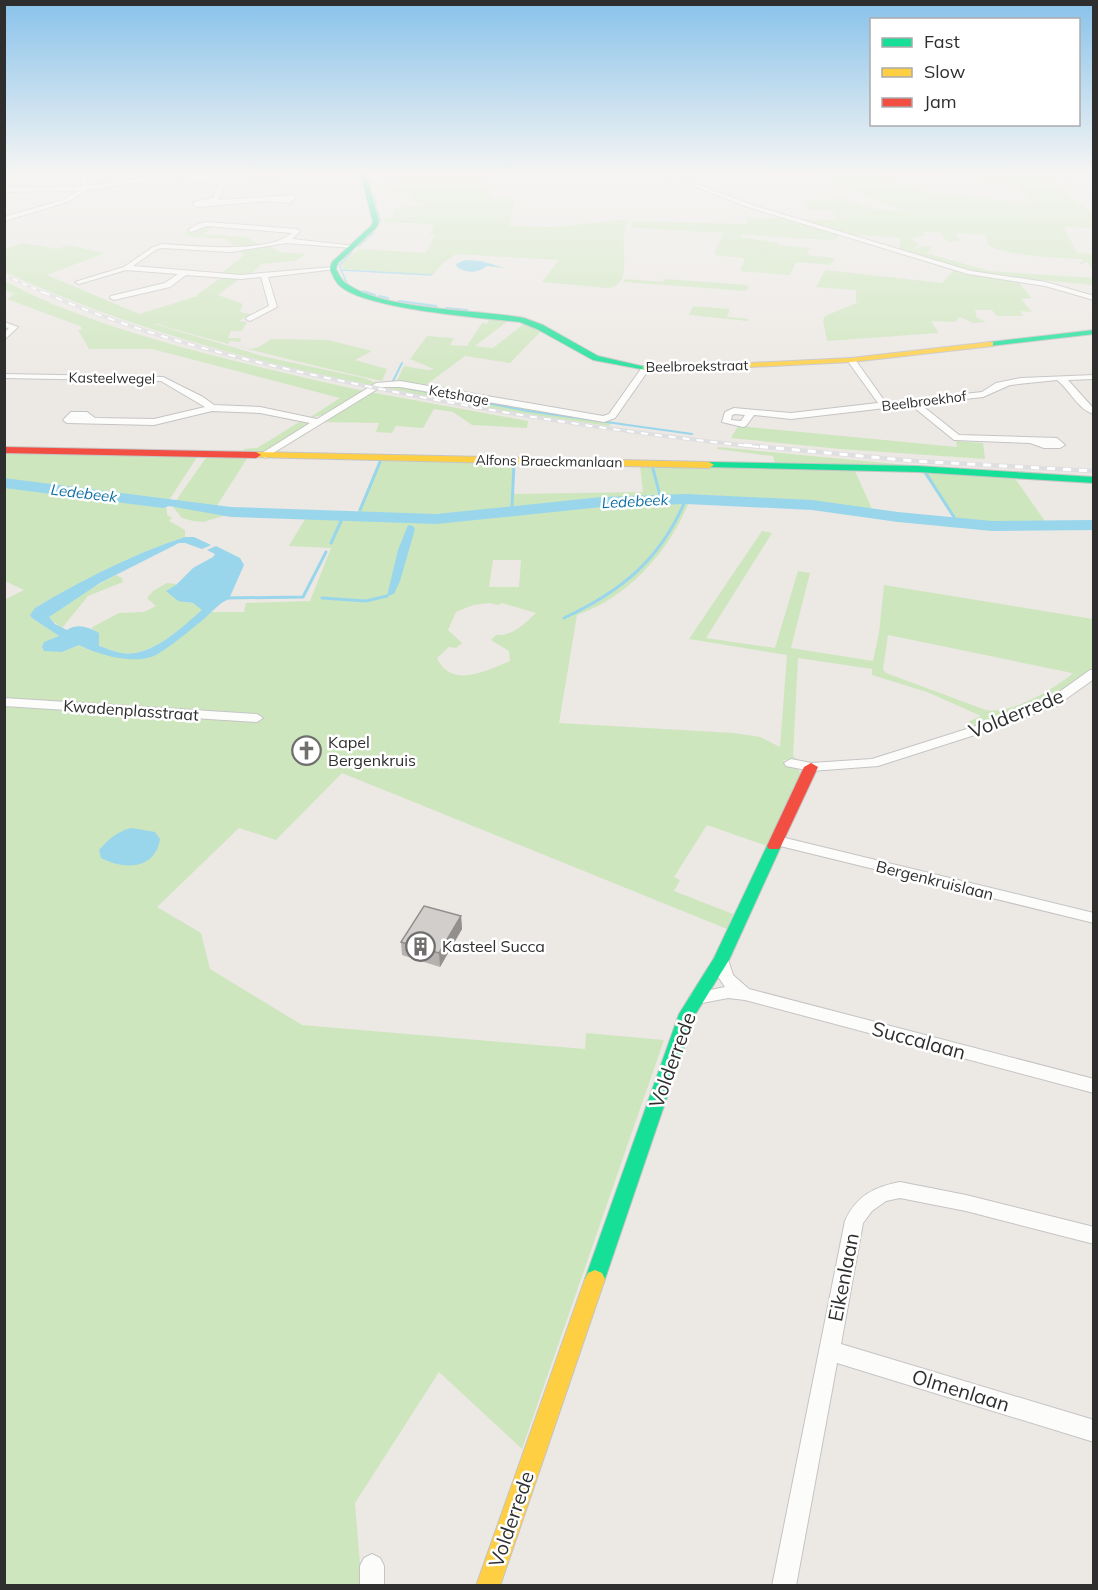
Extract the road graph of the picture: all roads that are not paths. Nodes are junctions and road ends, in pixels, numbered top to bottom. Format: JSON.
{"nodes":[{"id":1,"x":159,"y":246,"type":"edge"},
{"id":2,"x":163,"y":246,"type":"edge"},
{"id":3,"x":254,"y":246,"type":"edge"},
{"id":4,"x":352,"y":246,"type":"edge"},
{"id":5,"x":881,"y":246,"type":"edge"},
{"id":6,"x":126,"y":268,"type":"junction"},
{"id":7,"x":333,"y":269,"type":"junction"},
{"id":8,"x":184,"y":273,"type":"junction"},
{"id":9,"x":264,"y":275,"type":"junction"},
{"id":10,"x":79,"y":282,"type":"dead end"},
{"id":11,"x":1094,"y":297,"type":"edge"},
{"id":12,"x":114,"y":298,"type":"dead end"},
{"id":13,"x":250,"y":319,"type":"dead end"},
{"id":14,"x":4,"y":324,"type":"edge"},
{"id":15,"x":1094,"y":332,"type":"edge"},
{"id":16,"x":4,"y":338,"type":"edge"},
{"id":17,"x":851,"y":360,"type":"junction"},
{"id":18,"x":646,"y":368,"type":"junction"},
{"id":19,"x":4,"y":375,"type":"edge"},
{"id":20,"x":1094,"y":377,"type":"edge"},
{"id":21,"x":1060,"y":378,"type":"junction"},
{"id":22,"x":913,"y":402,"type":"junction"},
{"id":23,"x":884,"y":406,"type":"junction"},
{"id":24,"x":212,"y":408,"type":"junction"},
{"id":25,"x":751,"y":413,"type":"dead end"},
{"id":26,"x":1094,"y":414,"type":"edge"},
{"id":27,"x":93,"y":421,"type":"dead end"},
{"id":28,"x":318,"y":422,"type":"junction"},
{"id":29,"x":1033,"y":441,"type":"dead end"},
{"id":30,"x":4,"y":450,"type":"edge"},
{"id":31,"x":265,"y":455,"type":"junction"},
{"id":32,"x":1094,"y":480,"type":"edge"},
{"id":33,"x":1094,"y":673,"type":"edge"},
{"id":34,"x":4,"y":702,"type":"edge"},
{"id":35,"x":257,"y":718,"type":"dead end"},
{"id":36,"x":791,"y":763,"type":"dead end"},
{"id":37,"x":811,"y":767,"type":"junction"},
{"id":38,"x":777,"y":841,"type":"junction"},
{"id":39,"x":1094,"y":918,"type":"edge"},
{"id":40,"x":721,"y":960,"type":"junction"},
{"id":41,"x":745,"y":993,"type":"junction"},
{"id":42,"x":697,"y":998,"type":"junction"},
{"id":43,"x":1094,"y":1086,"type":"edge"},
{"id":44,"x":1094,"y":1236,"type":"edge"},
{"id":45,"x":828,"y":1350,"type":"junction"},
{"id":46,"x":1094,"y":1431,"type":"edge"},
{"id":47,"x":488,"y":1586,"type":"edge"},
{"id":48,"x":784,"y":1586,"type":"edge"}],
"edges":[{"from":1,"to":6,"type":"street"},
{"from":2,"to":3,"type":"street"},
{"from":4,"to":7,"type":"street"},
{"from":5,"to":11,"type":"street"},
{"from":6,"to":8,"type":"street"},
{"from":6,"to":10,"type":"street"},
{"from":7,"to":9,"type":"street"},
{"from":7,"to":18,"type":"street","name":"Beelbroekstraat"},
{"from":8,"to":9,"type":"street"},
{"from":8,"to":12,"type":"street"},
{"from":9,"to":13,"type":"street"},
{"from":14,"to":16,"type":"street"},
{"from":15,"to":17,"type":"street","name":"Beelbroekstraat"},
{"from":17,"to":18,"type":"street","name":"Beelbroekstraat"},
{"from":17,"to":23,"type":"street"},
{"from":18,"to":28,"type":"street","name":"Ketshage"},
{"from":19,"to":24,"type":"street","name":"Kasteelwegel"},
{"from":20,"to":21,"type":"street","name":"Beelbroekhof"},
{"from":21,"to":22,"type":"street","name":"Beelbroekhof"},
{"from":21,"to":26,"type":"street"},
{"from":22,"to":23,"type":"street","name":"Beelbroekhof"},
{"from":22,"to":29,"type":"street"},
{"from":23,"to":25,"type":"street","name":"Beelbroekhof"},
{"from":24,"to":27,"type":"street"},
{"from":24,"to":28,"type":"street"},
{"from":28,"to":31,"type":"street","name":"Ketshage"},
{"from":30,"to":31,"type":"street","name":"Alfons Braeckmanlaan"},
{"from":31,"to":32,"type":"street","name":"Alfons Braeckmanlaan"},
{"from":33,"to":37,"type":"street","name":"Volderrede"},
{"from":34,"to":35,"type":"street","name":"Kwadenplasstraat"},
{"from":36,"to":37,"type":"street"},
{"from":37,"to":38,"type":"street","name":"Volderrede"},
{"from":38,"to":39,"type":"street","name":"Bergenkruislaan"},
{"from":38,"to":40,"type":"street","name":"Volderrede"},
{"from":40,"to":41,"type":"street","name":"Succalaan"},
{"from":40,"to":42,"type":"street","name":"Volderrede"},
{"from":41,"to":42,"type":"street","name":"Succalaan"},
{"from":41,"to":43,"type":"street","name":"Succalaan"},
{"from":42,"to":47,"type":"street","name":"Volderrede"},
{"from":44,"to":45,"type":"street","name":"Eikenlaan"},
{"from":45,"to":46,"type":"street","name":"Olmenlaan"},
{"from":45,"to":48,"type":"street","name":"Eikenlaan"}]}
